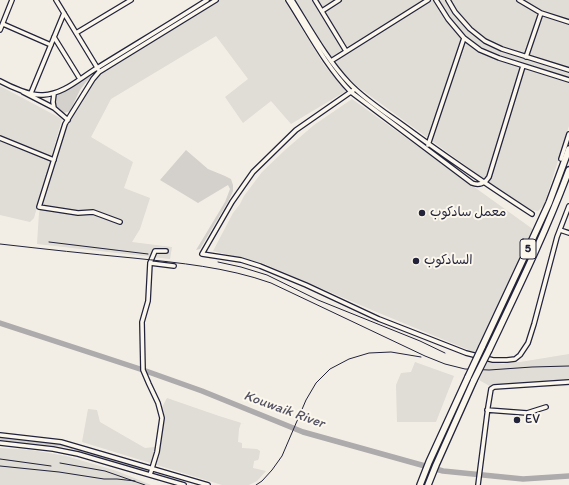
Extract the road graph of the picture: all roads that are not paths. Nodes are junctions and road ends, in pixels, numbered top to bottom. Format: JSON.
{"nodes":[{"id":1,"x":12,"y":0,"type":"edge"},
{"id":2,"x":56,"y":0,"type":"edge"},
{"id":3,"x":130,"y":0,"type":"edge"},
{"id":4,"x":207,"y":0,"type":"edge"},
{"id":5,"x":216,"y":0,"type":"edge"},
{"id":6,"x":288,"y":0,"type":"edge"},
{"id":7,"x":292,"y":0,"type":"edge"},
{"id":8,"x":315,"y":0,"type":"edge"},
{"id":9,"x":339,"y":0,"type":"edge"},
{"id":10,"x":428,"y":0,"type":"edge"},
{"id":11,"x":436,"y":0,"type":"edge"},
{"id":12,"x":448,"y":0,"type":"edge"},
{"id":13,"x":519,"y":0,"type":"edge"},
{"id":14,"x":322,"y":11,"type":"junction"},
{"id":15,"x":64,"y":13,"type":"junction"},
{"id":16,"x":541,"y":13,"type":"junction"},
{"id":17,"x":569,"y":22,"type":"edge"},
{"id":18,"x":2,"y":24,"type":"junction"},
{"id":19,"x":0,"y":30,"type":"edge"},
{"id":20,"x":76,"y":33,"type":"junction"},
{"id":21,"x":54,"y":37,"type":"junction"},
{"id":22,"x":464,"y":38,"type":"junction"},
{"id":23,"x":51,"y":44,"type":"junction"},
{"id":24,"x":346,"y":51,"type":"junction"},
{"id":25,"x":526,"y":57,"type":"junction"},
{"id":26,"x":329,"y":62,"type":"junction"},
{"id":27,"x":523,"y":66,"type":"junction"},
{"id":28,"x":97,"y":68,"type":"junction"},
{"id":29,"x":569,"y":70,"type":"edge"},
{"id":30,"x":99,"y":72,"type":"junction"},
{"id":31,"x":80,"y":79,"type":"junction"},
{"id":32,"x":569,"y":80,"type":"edge"},
{"id":33,"x":0,"y":81,"type":"edge"},
{"id":34,"x":13,"y":87,"type":"junction"},
{"id":35,"x":353,"y":91,"type":"junction"},
{"id":36,"x":31,"y":93,"type":"junction"},
{"id":37,"x":54,"y":94,"type":"junction"},
{"id":38,"x":54,"y":108,"type":"junction"},
{"id":39,"x":68,"y":120,"type":"junction"},
{"id":40,"x":394,"y":121,"type":"junction"},
{"id":41,"x":569,"y":134,"type":"edge"},
{"id":42,"x":0,"y":138,"type":"edge"},
{"id":43,"x":429,"y":144,"type":"junction"},
{"id":44,"x":427,"y":148,"type":"junction"},
{"id":45,"x":569,"y":149,"type":"edge"},
{"id":46,"x":561,"y":159,"type":"dead end"},
{"id":47,"x":54,"y":160,"type":"junction"},
{"id":48,"x":569,"y":170,"type":"edge"},
{"id":49,"x":483,"y":182,"type":"junction"},
{"id":50,"x":569,"y":207,"type":"edge"},
{"id":51,"x":532,"y":214,"type":"dead end"},
{"id":52,"x":120,"y":222,"type":"dead end"},
{"id":53,"x":560,"y":230,"type":"junction"},
{"id":54,"x":569,"y":233,"type":"edge"},
{"id":55,"x":166,"y":251,"type":"dead end"},
{"id":56,"x":150,"y":263,"type":"junction"},
{"id":57,"x":174,"y":266,"type":"dead end"},
{"id":58,"x":569,"y":382,"type":"edge"},
{"id":59,"x":546,"y":407,"type":"dead end"},
{"id":60,"x":487,"y":410,"type":"junction"},
{"id":61,"x":0,"y":435,"type":"edge"},
{"id":62,"x":0,"y":443,"type":"edge"},
{"id":63,"x":152,"y":468,"type":"junction"},
{"id":64,"x":150,"y":475,"type":"junction"},
{"id":65,"x":184,"y":485,"type":"edge"},
{"id":66,"x":208,"y":485,"type":"edge"},
{"id":67,"x":419,"y":485,"type":"edge"},
{"id":68,"x":428,"y":485,"type":"edge"},
{"id":69,"x":478,"y":485,"type":"edge"}],
"edges":[{"from":1,"to":18,"type":"street"},
{"from":2,"to":15,"type":"street"},
{"from":3,"to":20,"type":"street"},
{"from":4,"to":28,"type":"street"},
{"from":5,"to":30,"type":"street"},
{"from":6,"to":26,"type":"street"},
{"from":7,"to":26,"type":"street"},
{"from":8,"to":14,"type":"street"},
{"from":9,"to":14,"type":"street"},
{"from":10,"to":24,"type":"street"},
{"from":11,"to":22,"type":"street"},
{"from":12,"to":25,"type":"street"},
{"from":13,"to":16,"type":"street"},
{"from":14,"to":24,"type":"street"},
{"from":15,"to":20,"type":"street"},
{"from":15,"to":21,"type":"street"},
{"from":16,"to":17,"type":"street"},
{"from":16,"to":25,"type":"street"},
{"from":18,"to":19,"type":"street"},
{"from":18,"to":23,"type":"street"},
{"from":20,"to":28,"type":"street"},
{"from":21,"to":23,"type":"street"},
{"from":21,"to":31,"type":"street"},
{"from":22,"to":27,"type":"street"},
{"from":22,"to":43,"type":"street"},
{"from":23,"to":36,"type":"street"},
{"from":24,"to":26,"type":"street"},
{"from":25,"to":29,"type":"street"},
{"from":26,"to":35,"type":"street"},
{"from":27,"to":32,"type":"street"},
{"from":27,"to":49,"type":"street"},
{"from":28,"to":30,"type":"street"},
{"from":28,"to":31,"type":"street"},
{"from":30,"to":39,"type":"street"},
{"from":31,"to":37,"type":"street"},
{"from":33,"to":34,"type":"street"},
{"from":34,"to":36,"type":"street"},
{"from":34,"to":38,"type":"street"},
{"from":35,"to":40,"type":"street"},
{"from":35,"to":53,"type":"street"},
{"from":36,"to":37,"type":"street"},
{"from":37,"to":38,"type":"street"},
{"from":38,"to":39,"type":"street"},
{"from":39,"to":47,"type":"street"},
{"from":40,"to":43,"type":"street"},
{"from":40,"to":44,"type":"street"},
{"from":41,"to":46,"type":"street"},
{"from":42,"to":47,"type":"street"},
{"from":43,"to":44,"type":"street"},
{"from":43,"to":49,"type":"street"},
{"from":44,"to":49,"type":"street"},
{"from":45,"to":67,"type":"highway","number":"5","bridge":true},
{"from":47,"to":52,"type":"street"},
{"from":48,"to":68,"type":"highway","number":"5","bridge":true},
{"from":49,"to":51,"type":"street"},
{"from":50,"to":53,"type":"street"},
{"from":53,"to":54,"type":"street"},
{"from":55,"to":56,"type":"street"},
{"from":56,"to":57,"type":"street"},
{"from":56,"to":63,"type":"street"},
{"from":58,"to":60,"type":"street"},
{"from":59,"to":60,"type":"street"},
{"from":60,"to":69,"type":"street"},
{"from":61,"to":63,"type":"street"},
{"from":62,"to":64,"type":"street"},
{"from":63,"to":64,"type":"street"},
{"from":63,"to":66,"type":"street"},
{"from":64,"to":65,"type":"street"}]}
